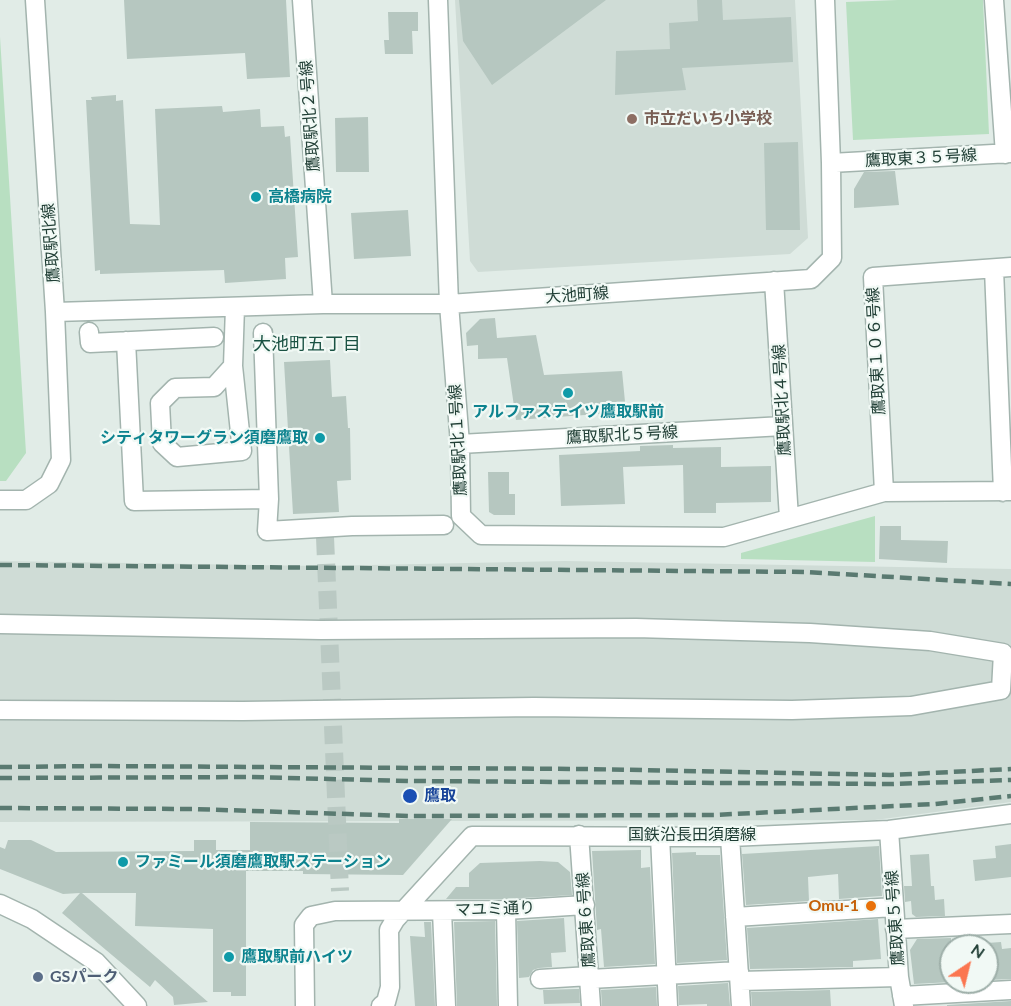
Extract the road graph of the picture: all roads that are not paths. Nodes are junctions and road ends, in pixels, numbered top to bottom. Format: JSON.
{"nodes":[{"id":1,"x":35,"y":0,"type":"edge"},
{"id":2,"x":302,"y":0,"type":"edge"},
{"id":3,"x":438,"y":0,"type":"edge"},
{"id":4,"x":825,"y":0,"type":"edge"},
{"id":5,"x":994,"y":0,"type":"edge"},
{"id":6,"x":1008,"y":153,"type":"edge"},
{"id":7,"x":831,"y":162,"type":"junction"},
{"id":8,"x":1002,"y":268,"type":"edge"},
{"id":9,"x":774,"y":281,"type":"junction"},
{"id":10,"x":323,"y":304,"type":"junction"},
{"id":11,"x":449,"y":304,"type":"junction"},
{"id":12,"x":235,"y":307,"type":"junction"},
{"id":13,"x":55,"y":312,"type":"junction"},
{"id":14,"x":89,"y":332,"type":"dead end"},
{"id":15,"x":262,"y":333,"type":"dead end"},
{"id":16,"x":214,"y":337,"type":"dead end"},
{"id":17,"x":126,"y":341,"type":"junction"},
{"id":18,"x":233,"y":366,"type":"junction"},
{"id":19,"x":783,"y":426,"type":"junction"},
{"id":20,"x":460,"y":444,"type":"junction"},
{"id":21,"x":884,"y":492,"type":"junction"},
{"id":22,"x":1007,"y":492,"type":"edge"},
{"id":23,"x":269,"y":499,"type":"junction"},
{"id":24,"x":0,"y":500,"type":"edge"},
{"id":25,"x":789,"y":518,"type":"junction"},
{"id":26,"x":444,"y":525,"type":"dead end"},
{"id":27,"x":0,"y":624,"type":"edge"},
{"id":28,"x":0,"y":710,"type":"edge"},
{"id":29,"x":1011,"y":814,"type":"edge"},
{"id":30,"x":889,"y":830,"type":"junction"},
{"id":31,"x":579,"y":835,"type":"junction"},
{"id":32,"x":660,"y":836,"type":"junction"},
{"id":33,"x":730,"y":837,"type":"junction"},
{"id":34,"x":0,"y":904,"type":"edge"},
{"id":35,"x":585,"y":905,"type":"junction"},
{"id":36,"x":894,"y":907,"type":"junction"},
{"id":37,"x":404,"y":910,"type":"junction"},
{"id":38,"x":506,"y":910,"type":"junction"},
{"id":39,"x":442,"y":911,"type":"junction"},
{"id":40,"x":735,"y":917,"type":"junction"},
{"id":41,"x":1011,"y":924,"type":"edge"},
{"id":42,"x":895,"y":929,"type":"junction"},
{"id":43,"x":667,"y":968,"type":"junction"},
{"id":44,"x":740,"y":976,"type":"junction"},
{"id":45,"x":590,"y":977,"type":"junction"},
{"id":46,"x":898,"y":977,"type":"junction"},
{"id":47,"x":540,"y":979,"type":"dead end"},
{"id":48,"x":1011,"y":990,"type":"edge"},
{"id":49,"x":903,"y":1001,"type":"edge"},
{"id":50,"x":137,"y":1006,"type":"edge"},
{"id":51,"x":305,"y":1006,"type":"edge"},
{"id":52,"x":381,"y":1006,"type":"edge"},
{"id":53,"x":446,"y":1006,"type":"edge"},
{"id":54,"x":508,"y":1006,"type":"edge"},
{"id":55,"x":591,"y":1006,"type":"edge"},
{"id":56,"x":668,"y":1006,"type":"edge"},
{"id":57,"x":741,"y":1006,"type":"edge"}],
"edges":[{"from":1,"to":13,"type":"street","name":"鷹取駅北線"},
{"from":2,"to":10,"type":"street","name":"鷹取駅北２号線"},
{"from":3,"to":11,"type":"street","name":"鷹取駅北１号線"},
{"from":4,"to":7,"type":"street","name":"大池町線"},
{"from":5,"to":6,"type":"street"},
{"from":6,"to":7,"type":"street","name":"鷹取東３５号線"},
{"from":7,"to":9,"type":"street","name":"大池町線"},
{"from":8,"to":21,"type":"street","name":"鷹取東１０６号線"},
{"from":8,"to":22,"type":"street"},
{"from":9,"to":11,"type":"street","name":"大池町線"},
{"from":9,"to":19,"type":"street","name":"鷹取駅北４号線"},
{"from":10,"to":11,"type":"street","name":"大池町線"},
{"from":10,"to":12,"type":"street","name":"大池町線"},
{"from":11,"to":20,"type":"street","name":"鷹取駅北１号線"},
{"from":12,"to":13,"type":"street","name":"大池町線"},
{"from":12,"to":18,"type":"street"},
{"from":13,"to":24,"type":"street","name":"鷹取駅北線"},
{"from":14,"to":17,"type":"street"},
{"from":15,"to":23,"type":"street"},
{"from":16,"to":17,"type":"street"},
{"from":17,"to":23,"type":"street"},
{"from":18,"to":18,"type":"street"},
{"from":19,"to":20,"type":"street","name":"鷹取駅北５号線"},
{"from":19,"to":25,"type":"street","name":"鷹取駅北４号線"},
{"from":20,"to":25,"type":"street","name":"鷹取駅北１号線"},
{"from":21,"to":22,"type":"street","name":"鷹取駅北１号線"},
{"from":21,"to":25,"type":"street","name":"鷹取駅北１号線"},
{"from":23,"to":26,"type":"street"},
{"from":27,"to":28,"type":"street"},
{"from":29,"to":30,"type":"street","name":"国鉄沿長田須磨線"},
{"from":30,"to":33,"type":"street","name":"国鉄沿長田須磨線"},
{"from":30,"to":36,"type":"street","name":"鷹取東５号線"},
{"from":31,"to":32,"type":"street","name":"国鉄沿長田須磨線"},
{"from":31,"to":35,"type":"street","name":"鷹取東６号線"},
{"from":31,"to":37,"type":"street","name":"国鉄沿長田須磨線"},
{"from":32,"to":33,"type":"street","name":"国鉄沿長田須磨線"},
{"from":32,"to":43,"type":"street"},
{"from":33,"to":40,"type":"street"},
{"from":34,"to":50,"type":"street"},
{"from":35,"to":38,"type":"street","name":"マユミ通り"},
{"from":35,"to":45,"type":"street","name":"鷹取東６号線"},
{"from":36,"to":40,"type":"street"},
{"from":36,"to":42,"type":"street","name":"鷹取東５号線"},
{"from":37,"to":39,"type":"street","name":"マユミ通り"},
{"from":37,"to":51,"type":"street"},
{"from":37,"to":52,"type":"street","name":"国鉄沿長田須磨線"},
{"from":38,"to":39,"type":"street","name":"マユミ通り"},
{"from":38,"to":54,"type":"street"},
{"from":39,"to":53,"type":"street"},
{"from":40,"to":44,"type":"street"},
{"from":41,"to":42,"type":"street"},
{"from":42,"to":46,"type":"street","name":"鷹取東５号線"},
{"from":43,"to":44,"type":"street"},
{"from":43,"to":45,"type":"street"},
{"from":43,"to":56,"type":"street"},
{"from":44,"to":46,"type":"street"},
{"from":44,"to":57,"type":"street"},
{"from":45,"to":47,"type":"street"},
{"from":45,"to":55,"type":"street","name":"鷹取東６号線"},
{"from":46,"to":49,"type":"street","name":"鷹取東５号線"},
{"from":48,"to":49,"type":"street"}]}
